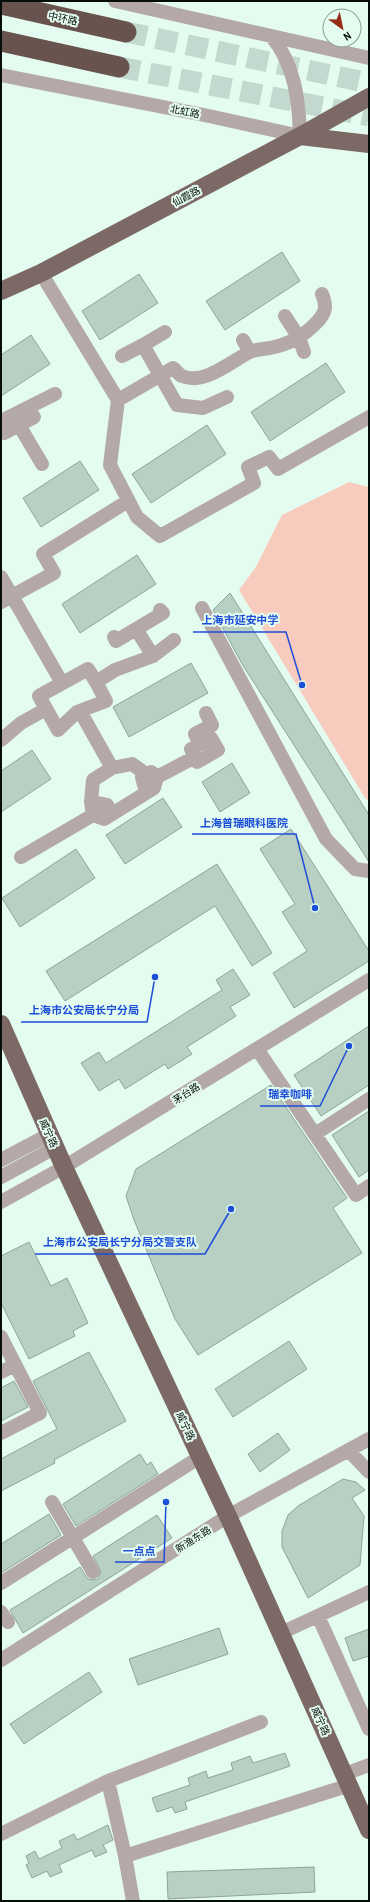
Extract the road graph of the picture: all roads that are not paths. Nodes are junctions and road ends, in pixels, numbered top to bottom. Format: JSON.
{"nodes":[{"id":1,"x":115,"y":1,"type":"edge"},
{"id":2,"x":1,"y":4,"type":"edge"},
{"id":3,"x":126,"y":32,"type":"tunnel mouth"},
{"id":4,"x":271,"y":36,"type":"junction"},
{"id":5,"x":1,"y":42,"type":"edge"},
{"id":6,"x":369,"y":58,"type":"edge"},
{"id":7,"x":119,"y":67,"type":"tunnel mouth"},
{"id":8,"x":1,"y":75,"type":"edge"},
{"id":9,"x":369,"y":97,"type":"edge"},
{"id":10,"x":300,"y":136,"type":"junction"},
{"id":11,"x":369,"y":144,"type":"edge"},
{"id":12,"x":42,"y":273,"type":"junction"},
{"id":13,"x":1,"y":291,"type":"edge"},
{"id":14,"x":322,"y":294,"type":"dead end"},
{"id":15,"x":285,"y":316,"type":"dead end"},
{"id":16,"x":165,"y":332,"type":"dead end"},
{"id":17,"x":299,"y":338,"type":"junction"},
{"id":18,"x":143,"y":345,"type":"junction"},
{"id":19,"x":304,"y":352,"type":"dead end"},
{"id":20,"x":122,"y":356,"type":"dead end"},
{"id":21,"x":160,"y":376,"type":"junction"},
{"id":22,"x":55,"y":394,"type":"dead end"},
{"id":23,"x":227,"y":397,"type":"dead end"},
{"id":24,"x":118,"y":400,"type":"junction"},
{"id":25,"x":27,"y":408,"type":"junction"},
{"id":26,"x":369,"y":417,"type":"edge"},
{"id":27,"x":1,"y":421,"type":"edge"},
{"id":28,"x":19,"y":426,"type":"junction"},
{"id":29,"x":1,"y":431,"type":"edge"},
{"id":30,"x":42,"y":464,"type":"dead end"},
{"id":31,"x":128,"y":501,"type":"junction"},
{"id":32,"x":1,"y":577,"type":"edge"},
{"id":33,"x":7,"y":599,"type":"edge"},
{"id":34,"x":202,"y":608,"type":"dead end"},
{"id":35,"x":160,"y":610,"type":"dead end"},
{"id":36,"x":136,"y":629,"type":"junction"},
{"id":37,"x":114,"y":637,"type":"dead end"},
{"id":38,"x":174,"y":640,"type":"dead end"},
{"id":39,"x":153,"y":656,"type":"junction"},
{"id":40,"x":96,"y":682,"type":"junction"},
{"id":41,"x":62,"y":683,"type":"junction"},
{"id":42,"x":46,"y":709,"type":"junction"},
{"id":43,"x":80,"y":711,"type":"junction"},
{"id":44,"x":206,"y":713,"type":"dead end"},
{"id":45,"x":1,"y":740,"type":"edge"},
{"id":46,"x":112,"y":768,"type":"junction"},
{"id":47,"x":152,"y":780,"type":"junction"},
{"id":48,"x":92,"y":808,"type":"junction"},
{"id":49,"x":21,"y":858,"type":"dead end"},
{"id":50,"x":369,"y":871,"type":"edge"},
{"id":51,"x":369,"y":980,"type":"edge"},
{"id":52,"x":1,"y":1024,"type":"edge"},
{"id":53,"x":257,"y":1049,"type":"junction"},
{"id":54,"x":369,"y":1099,"type":"edge"},
{"id":55,"x":315,"y":1134,"type":"junction"},
{"id":56,"x":53,"y":1141,"type":"junction"},
{"id":57,"x":1,"y":1160,"type":"edge"},
{"id":58,"x":64,"y":1167,"type":"junction"},
{"id":59,"x":1,"y":1177,"type":"edge"},
{"id":60,"x":369,"y":1186,"type":"edge"},
{"id":61,"x":1,"y":1202,"type":"edge"},
{"id":62,"x":1,"y":1337,"type":"edge"},
{"id":63,"x":15,"y":1364,"type":"junction"},
{"id":64,"x":1,"y":1372,"type":"edge"},
{"id":65,"x":1,"y":1433,"type":"edge"},
{"id":66,"x":369,"y":1438,"type":"edge"},
{"id":67,"x":348,"y":1450,"type":"junction"},
{"id":68,"x":200,"y":1457,"type":"junction"},
{"id":69,"x":369,"y":1472,"type":"edge"},
{"id":70,"x":52,"y":1502,"type":"dead end"},
{"id":71,"x":228,"y":1516,"type":"junction"},
{"id":72,"x":73,"y":1537,"type":"junction"},
{"id":73,"x":93,"y":1572,"type":"dead end"},
{"id":74,"x":1,"y":1583,"type":"edge"},
{"id":75,"x":369,"y":1592,"type":"edge"},
{"id":76,"x":318,"y":1616,"type":"junction"},
{"id":77,"x":281,"y":1633,"type":"junction"},
{"id":78,"x":1,"y":1660,"type":"edge"},
{"id":79,"x":261,"y":1722,"type":"dead end"},
{"id":80,"x":369,"y":1729,"type":"edge"},
{"id":81,"x":369,"y":1765,"type":"edge"},
{"id":82,"x":348,"y":1779,"type":"junction"},
{"id":83,"x":108,"y":1781,"type":"junction"},
{"id":84,"x":369,"y":1830,"type":"edge"},
{"id":85,"x":1,"y":1834,"type":"edge"},
{"id":86,"x":125,"y":1856,"type":"junction"},
{"id":87,"x":133,"y":1901,"type":"edge"}],
"edges":[{"from":1,"to":4,"type":"street"},
{"from":2,"to":3,"type":"highway","name":"中环路"},
{"from":4,"to":6,"type":"street"},
{"from":4,"to":10,"type":"street"},
{"from":5,"to":7,"type":"highway"},
{"from":8,"to":10,"type":"street","name":"北虹路"},
{"from":9,"to":10,"type":"main road","name":"仙霞路"},
{"from":10,"to":11,"type":"main road","name":"北虹路"},
{"from":10,"to":12,"type":"main road","name":"仙霞路"},
{"from":12,"to":13,"type":"main road","name":"仙霞路"},
{"from":12,"to":24,"type":"street"},
{"from":14,"to":17,"type":"street"},
{"from":15,"to":17,"type":"street"},
{"from":16,"to":18,"type":"street"},
{"from":17,"to":19,"type":"street"},
{"from":17,"to":21,"type":"street"},
{"from":18,"to":20,"type":"street"},
{"from":18,"to":21,"type":"street"},
{"from":21,"to":23,"type":"street"},
{"from":21,"to":24,"type":"street"},
{"from":22,"to":25,"type":"street"},
{"from":24,"to":31,"type":"street"},
{"from":25,"to":27,"type":"street"},
{"from":25,"to":28,"type":"street"},
{"from":26,"to":31,"type":"street"},
{"from":28,"to":29,"type":"street"},
{"from":28,"to":30,"type":"street"},
{"from":31,"to":33,"type":"street"},
{"from":32,"to":33,"type":"street"},
{"from":33,"to":41,"type":"street"},
{"from":34,"to":50,"type":"street"},
{"from":35,"to":36,"type":"street"},
{"from":36,"to":37,"type":"street"},
{"from":36,"to":39,"type":"street"},
{"from":38,"to":39,"type":"street"},
{"from":39,"to":40,"type":"street"},
{"from":40,"to":41,"type":"street"},
{"from":40,"to":43,"type":"street"},
{"from":41,"to":42,"type":"street"},
{"from":42,"to":43,"type":"street"},
{"from":42,"to":45,"type":"street"},
{"from":43,"to":46,"type":"street"},
{"from":44,"to":47,"type":"street"},
{"from":46,"to":47,"type":"street"},
{"from":46,"to":48,"type":"street"},
{"from":47,"to":48,"type":"street"},
{"from":48,"to":49,"type":"street"},
{"from":51,"to":53,"type":"street","name":"茅台路"},
{"from":52,"to":56,"type":"main road","name":"威宁路"},
{"from":53,"to":55,"type":"street"},
{"from":53,"to":58,"type":"street","name":"茅台路"},
{"from":54,"to":55,"type":"street"},
{"from":55,"to":60,"type":"street"},
{"from":56,"to":57,"type":"street"},
{"from":56,"to":58,"type":"main road","name":"威宁路"},
{"from":56,"to":59,"type":"street"},
{"from":58,"to":61,"type":"street","name":"茅台路"},
{"from":58,"to":68,"type":"main road","name":"威宁路"},
{"from":62,"to":63,"type":"street"},
{"from":63,"to":64,"type":"street"},
{"from":63,"to":65,"type":"street"},
{"from":66,"to":67,"type":"street","name":"新渔东路"},
{"from":67,"to":69,"type":"street"},
{"from":67,"to":71,"type":"street","name":"新渔东路"},
{"from":68,"to":71,"type":"main road","name":"威宁路"},
{"from":68,"to":72,"type":"street"},
{"from":70,"to":72,"type":"street"},
{"from":71,"to":77,"type":"main road","name":"威宁路"},
{"from":71,"to":78,"type":"street","name":"新渔东路"},
{"from":72,"to":73,"type":"street"},
{"from":72,"to":74,"type":"street"},
{"from":75,"to":76,"type":"street"},
{"from":76,"to":77,"type":"street"},
{"from":76,"to":80,"type":"street"},
{"from":77,"to":82,"type":"main road","name":"威宁路"},
{"from":79,"to":83,"type":"street"},
{"from":81,"to":82,"type":"street"},
{"from":82,"to":84,"type":"main road","name":"威宁路"},
{"from":82,"to":86,"type":"street"},
{"from":83,"to":85,"type":"street"},
{"from":83,"to":86,"type":"street"},
{"from":86,"to":87,"type":"street"}]}
